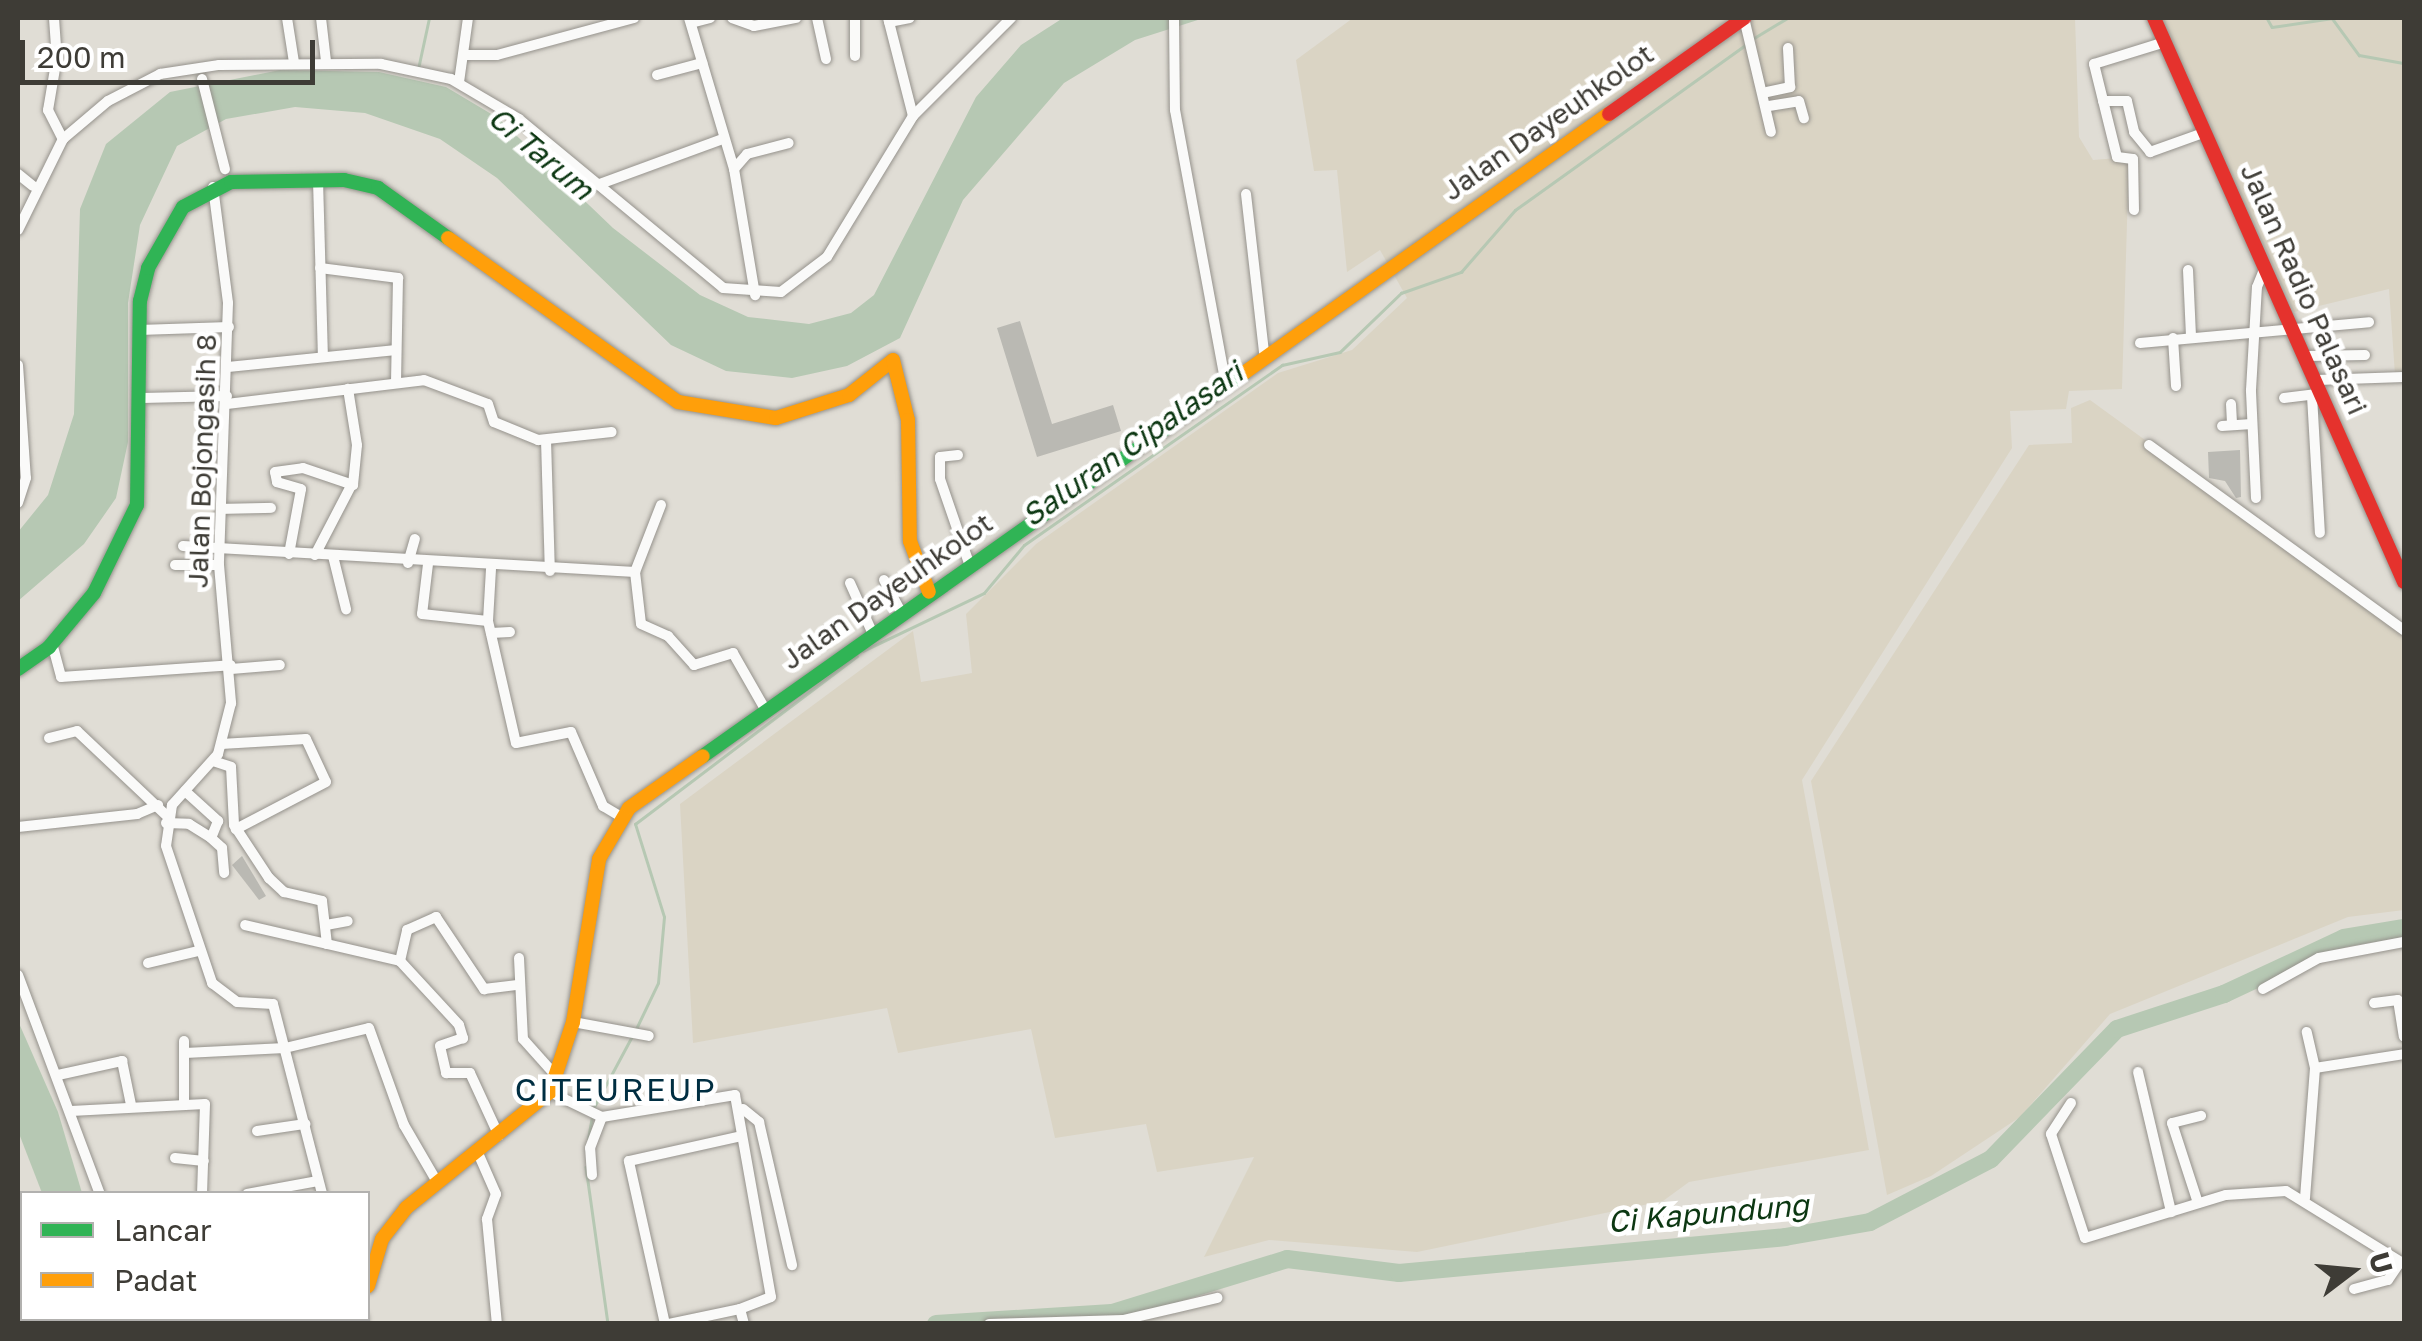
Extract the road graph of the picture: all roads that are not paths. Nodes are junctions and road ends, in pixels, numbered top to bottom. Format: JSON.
{"nodes":[{"id":1,"x":54,"y":18,"type":"edge"},
{"id":2,"x":287,"y":18,"type":"edge"},
{"id":3,"x":321,"y":18,"type":"edge"},
{"id":4,"x":468,"y":18,"type":"edge"},
{"id":5,"x":634,"y":18,"type":"edge"},
{"id":6,"x":710,"y":18,"type":"edge"},
{"id":7,"x":732,"y":18,"type":"edge"},
{"id":8,"x":796,"y":18,"type":"edge"},
{"id":9,"x":816,"y":18,"type":"edge"},
{"id":10,"x":855,"y":18,"type":"edge"},
{"id":11,"x":910,"y":18,"type":"edge"},
{"id":12,"x":1011,"y":18,"type":"edge"},
{"id":13,"x":1174,"y":18,"type":"edge"},
{"id":14,"x":1744,"y":18,"type":"edge"},
{"id":15,"x":2154,"y":18,"type":"edge"},
{"id":16,"x":690,"y":20,"type":"edge"},
{"id":17,"x":888,"y":20,"type":"edge"},
{"id":18,"x":2165,"y":42,"type":"junction"},
{"id":19,"x":1788,"y":48,"type":"dead end"},
{"id":20,"x":467,"y":54,"type":"junction"},
{"id":21,"x":855,"y":56,"type":"dead end"},
{"id":22,"x":826,"y":59,"type":"dead end"},
{"id":23,"x":326,"y":61,"type":"junction"},
{"id":24,"x":294,"y":62,"type":"junction"},
{"id":25,"x":702,"y":63,"type":"junction"},
{"id":26,"x":218,"y":65,"type":"junction"},
{"id":27,"x":180,"y":71,"type":"junction"},
{"id":28,"x":656,"y":76,"type":"dead end"},
{"id":29,"x":202,"y":79,"type":"junction"},
{"id":30,"x":459,"y":82,"type":"junction"},
{"id":31,"x":1767,"y":92,"type":"junction"},
{"id":32,"x":2103,"y":101,"type":"junction"},
{"id":33,"x":1769,"y":106,"type":"junction"},
{"id":34,"x":913,"y":116,"type":"junction"},
{"id":35,"x":1804,"y":118,"type":"dead end"},
{"id":36,"x":1770,"y":132,"type":"dead end"},
{"id":37,"x":2206,"y":132,"type":"junction"},
{"id":38,"x":63,"y":139,"type":"junction"},
{"id":39,"x":720,"y":140,"type":"junction"},
{"id":40,"x":789,"y":143,"type":"dead end"},
{"id":41,"x":226,"y":169,"type":"junction"},
{"id":42,"x":734,"y":169,"type":"junction"},
{"id":43,"x":18,"y":174,"type":"edge"},
{"id":44,"x":318,"y":180,"type":"junction"},
{"id":45,"x":247,"y":182,"type":"junction"},
{"id":46,"x":33,"y":186,"type":"junction"},
{"id":47,"x":597,"y":186,"type":"junction"},
{"id":48,"x":212,"y":187,"type":"junction"},
{"id":49,"x":1246,"y":194,"type":"dead end"},
{"id":50,"x":2134,"y":210,"type":"dead end"},
{"id":51,"x":18,"y":230,"type":"edge"},
{"id":52,"x":2266,"y":266,"type":"junction"},
{"id":53,"x":320,"y":268,"type":"junction"},
{"id":54,"x":2188,"y":270,"type":"dead end"},
{"id":55,"x":755,"y":295,"type":"junction"},
{"id":56,"x":2369,"y":322,"type":"dead end"},
{"id":57,"x":229,"y":327,"type":"junction"},
{"id":58,"x":2294,"y":327,"type":"junction"},
{"id":59,"x":140,"y":330,"type":"junction"},
{"id":60,"x":2258,"y":333,"type":"junction"},
{"id":61,"x":2191,"y":337,"type":"junction"},
{"id":62,"x":2174,"y":338,"type":"junction"},
{"id":63,"x":2144,"y":341,"type":"dead end"},
{"id":64,"x":396,"y":350,"type":"junction"},
{"id":65,"x":1264,"y":352,"type":"junction"},
{"id":66,"x":322,"y":356,"type":"junction"},
{"id":67,"x":2307,"y":356,"type":"junction"},
{"id":68,"x":2365,"y":356,"type":"dead end"},
{"id":69,"x":18,"y":365,"type":"edge"},
{"id":70,"x":228,"y":367,"type":"junction"},
{"id":71,"x":2404,"y":377,"type":"edge"},
{"id":72,"x":1225,"y":380,"type":"junction"},
{"id":73,"x":396,"y":382,"type":"junction"},
{"id":74,"x":2176,"y":386,"type":"dead end"},
{"id":75,"x":348,"y":389,"type":"junction"},
{"id":76,"x":2317,"y":389,"type":"junction"},
{"id":77,"x":142,"y":398,"type":"junction"},
{"id":78,"x":2284,"y":398,"type":"dead end"},
{"id":79,"x":227,"y":400,"type":"junction"},
{"id":80,"x":2231,"y":404,"type":"dead end"},
{"id":81,"x":2252,"y":424,"type":"junction"},
{"id":82,"x":612,"y":432,"type":"dead end"},
{"id":83,"x":546,"y":440,"type":"junction"},
{"id":84,"x":2149,"y":445,"type":"dead end"},
{"id":85,"x":958,"y":454,"type":"dead end"},
{"id":86,"x":352,"y":484,"type":"junction"},
{"id":87,"x":2256,"y":498,"type":"dead end"},
{"id":88,"x":18,"y":502,"type":"edge"},
{"id":89,"x":661,"y":505,"type":"dead end"},
{"id":90,"x":271,"y":508,"type":"dead end"},
{"id":91,"x":222,"y":509,"type":"junction"},
{"id":92,"x":2320,"y":533,"type":"dead end"},
{"id":93,"x":415,"y":539,"type":"dead end"},
{"id":94,"x":184,"y":546,"type":"dead end"},
{"id":95,"x":221,"y":547,"type":"junction"},
{"id":96,"x":289,"y":554,"type":"junction"},
{"id":97,"x":315,"y":556,"type":"junction"},
{"id":98,"x":333,"y":556,"type":"junction"},
{"id":99,"x":408,"y":563,"type":"junction"},
{"id":100,"x":969,"y":563,"type":"junction"},
{"id":101,"x":428,"y":564,"type":"junction"},
{"id":102,"x":175,"y":565,"type":"dead end"},
{"id":103,"x":219,"y":565,"type":"junction"},
{"id":104,"x":491,"y":569,"type":"junction"},
{"id":105,"x":550,"y":571,"type":"junction"},
{"id":106,"x":636,"y":572,"type":"junction"},
{"id":107,"x":884,"y":580,"type":"dead end"},
{"id":108,"x":2404,"y":582,"type":"edge"},
{"id":109,"x":850,"y":583,"type":"dead end"},
{"id":110,"x":929,"y":592,"type":"junction"},
{"id":111,"x":346,"y":609,"type":"dead end"},
{"id":112,"x":901,"y":612,"type":"junction"},
{"id":113,"x":489,"y":627,"type":"junction"},
{"id":114,"x":2404,"y":630,"type":"edge"},
{"id":115,"x":510,"y":632,"type":"dead end"},
{"id":116,"x":872,"y":632,"type":"junction"},
{"id":117,"x":52,"y":643,"type":"junction"},
{"id":118,"x":280,"y":665,"type":"dead end"},
{"id":119,"x":231,"y":667,"type":"junction"},
{"id":120,"x":18,"y":669,"type":"edge"},
{"id":121,"x":765,"y":709,"type":"junction"},
{"id":122,"x":49,"y":738,"type":"dead end"},
{"id":123,"x":221,"y":744,"type":"junction"},
{"id":124,"x":213,"y":760,"type":"junction"},
{"id":125,"x":185,"y":791,"type":"junction"},
{"id":126,"x":158,"y":804,"type":"junction"},
{"id":127,"x":621,"y":817,"type":"junction"},
{"id":128,"x":167,"y":819,"type":"junction"},
{"id":129,"x":18,"y":827,"type":"edge"},
{"id":130,"x":238,"y":835,"type":"junction"},
{"id":131,"x":211,"y":838,"type":"junction"},
{"id":132,"x":222,"y":848,"type":"junction"},
{"id":133,"x":224,"y":873,"type":"dead end"},
{"id":134,"x":348,"y":921,"type":"dead end"},
{"id":135,"x":326,"y":924,"type":"junction"},
{"id":136,"x":245,"y":925,"type":"dead end"},
{"id":137,"x":2404,"y":942,"type":"edge"},
{"id":138,"x":327,"y":944,"type":"junction"},
{"id":139,"x":198,"y":951,"type":"junction"},
{"id":140,"x":519,"y":958,"type":"dead end"},
{"id":141,"x":400,"y":960,"type":"junction"},
{"id":142,"x":148,"y":963,"type":"dead end"},
{"id":143,"x":18,"y":975,"type":"edge"},
{"id":144,"x":518,"y":984,"type":"junction"},
{"id":145,"x":2264,"y":989,"type":"dead end"},
{"id":146,"x":2401,"y":1000,"type":"edge"},
{"id":147,"x":2374,"y":1003,"type":"dead end"},
{"id":148,"x":573,"y":1022,"type":"junction"},
{"id":149,"x":2307,"y":1032,"type":"dead end"},
{"id":150,"x":639,"y":1034,"type":"dead end"},
{"id":151,"x":2404,"y":1038,"type":"edge"},
{"id":152,"x":285,"y":1048,"type":"junction"},
{"id":153,"x":2404,"y":1054,"type":"edge"},
{"id":154,"x":2315,"y":1068,"type":"junction"},
{"id":155,"x":2138,"y":1072,"type":"dead end"},
{"id":156,"x":58,"y":1075,"type":"junction"},
{"id":157,"x":558,"y":1076,"type":"junction"},
{"id":158,"x":550,"y":1092,"type":"junction"},
{"id":159,"x":2071,"y":1103,"type":"dead end"},
{"id":160,"x":184,"y":1104,"type":"junction"},
{"id":161,"x":130,"y":1105,"type":"junction"},
{"id":162,"x":743,"y":1109,"type":"junction"},
{"id":163,"x":71,"y":1110,"type":"junction"},
{"id":164,"x":597,"y":1114,"type":"junction"},
{"id":165,"x":2201,"y":1116,"type":"dead end"},
{"id":166,"x":305,"y":1124,"type":"junction"},
{"id":167,"x":257,"y":1131,"type":"dead end"},
{"id":168,"x":500,"y":1137,"type":"junction"},
{"id":169,"x":737,"y":1137,"type":"junction"},
{"id":170,"x":478,"y":1153,"type":"junction"},
{"id":171,"x":175,"y":1158,"type":"dead end"},
{"id":172,"x":204,"y":1161,"type":"junction"},
{"id":173,"x":592,"y":1175,"type":"dead end"},
{"id":174,"x":318,"y":1181,"type":"junction"},
{"id":175,"x":438,"y":1182,"type":"junction"},
{"id":176,"x":99,"y":1191,"type":"edge"},
{"id":177,"x":202,"y":1191,"type":"edge"},
{"id":178,"x":264,"y":1191,"type":"edge"},
{"id":179,"x":321,"y":1191,"type":"edge"},
{"id":180,"x":2304,"y":1198,"type":"junction"},
{"id":181,"x":2198,"y":1203,"type":"junction"},
{"id":182,"x":2171,"y":1212,"type":"junction"},
{"id":183,"x":370,"y":1233,"type":"edge"},
{"id":184,"x":382,"y":1238,"type":"junction"},
{"id":185,"x":2402,"y":1263,"type":"edge"},
{"id":186,"x":792,"y":1264,"type":"dead end"},
{"id":187,"x":370,"y":1279,"type":"edge"},
{"id":188,"x":2354,"y":1290,"type":"dead end"},
{"id":189,"x":1217,"y":1298,"type":"dead end"},
{"id":190,"x":740,"y":1309,"type":"junction"},
{"id":191,"x":497,"y":1324,"type":"edge"},
{"id":192,"x":667,"y":1324,"type":"edge"},
{"id":193,"x":744,"y":1324,"type":"edge"},
{"id":194,"x":990,"y":1324,"type":"edge"}],
"edges":[{"from":1,"to":38,"type":"street"},
{"from":2,"to":24,"type":"street"},
{"from":3,"to":23,"type":"street"},
{"from":4,"to":20,"type":"street"},
{"from":5,"to":20,"type":"street"},
{"from":6,"to":16,"type":"street"},
{"from":7,"to":8,"type":"street"},
{"from":9,"to":22,"type":"street"},
{"from":10,"to":21,"type":"street"},
{"from":11,"to":17,"type":"street"},
{"from":12,"to":34,"type":"street"},
{"from":13,"to":72,"type":"street"},
{"from":14,"to":31,"type":"street"},
{"from":14,"to":65,"type":"street","name":"Jalan Dayeuhkolot"},
{"from":15,"to":18,"type":"street","name":"Jalan Radio Palasari"},
{"from":16,"to":25,"type":"street"},
{"from":17,"to":34,"type":"street"},
{"from":18,"to":32,"type":"street"},
{"from":18,"to":37,"type":"street","name":"Jalan Radio Palasari"},
{"from":19,"to":31,"type":"street"},
{"from":20,"to":30,"type":"street"},
{"from":23,"to":24,"type":"street"},
{"from":23,"to":30,"type":"street"},
{"from":24,"to":26,"type":"street"},
{"from":25,"to":28,"type":"street"},
{"from":25,"to":39,"type":"street"},
{"from":26,"to":27,"type":"street"},
{"from":26,"to":29,"type":"street"},
{"from":27,"to":29,"type":"street"},
{"from":27,"to":38,"type":"street"},
{"from":29,"to":41,"type":"street"},
{"from":30,"to":47,"type":"street"},
{"from":31,"to":33,"type":"street"},
{"from":32,"to":37,"type":"street"},
{"from":32,"to":50,"type":"street"},
{"from":33,"to":35,"type":"street"},
{"from":33,"to":36,"type":"street"},
{"from":34,"to":55,"type":"street"},
{"from":37,"to":52,"type":"street","name":"Jalan Radio Palasari"},
{"from":38,"to":46,"type":"street"},
{"from":39,"to":42,"type":"street"},
{"from":39,"to":47,"type":"street"},
{"from":40,"to":42,"type":"street"},
{"from":41,"to":45,"type":"street"},
{"from":41,"to":48,"type":"street"},
{"from":42,"to":55,"type":"street"},
{"from":43,"to":46,"type":"street"},
{"from":44,"to":45,"type":"street"},
{"from":44,"to":53,"type":"street"},
{"from":44,"to":110,"type":"street"},
{"from":45,"to":48,"type":"street"},
{"from":46,"to":51,"type":"street"},
{"from":47,"to":55,"type":"street"},
{"from":48,"to":57,"type":"street","name":"Jalan Bojongasih 8"},
{"from":48,"to":59,"type":"street"},
{"from":49,"to":65,"type":"street"},
{"from":52,"to":58,"type":"street","name":"Jalan Radio Palasari"},
{"from":52,"to":60,"type":"street"},
{"from":53,"to":64,"type":"street"},
{"from":53,"to":66,"type":"street"},
{"from":54,"to":61,"type":"street"},
{"from":56,"to":58,"type":"street"},
{"from":57,"to":59,"type":"street"},
{"from":57,"to":70,"type":"street","name":"Jalan Bojongasih 8"},
{"from":58,"to":60,"type":"street"},
{"from":58,"to":67,"type":"street","name":"Jalan Radio Palasari"},
{"from":59,"to":77,"type":"street"},
{"from":60,"to":61,"type":"street"},
{"from":60,"to":81,"type":"street"},
{"from":61,"to":62,"type":"street"},
{"from":62,"to":63,"type":"street"},
{"from":62,"to":74,"type":"street"},
{"from":64,"to":66,"type":"street"},
{"from":64,"to":73,"type":"street"},
{"from":65,"to":72,"type":"street","name":"Jalan Dayeuhkolot"},
{"from":66,"to":70,"type":"street"},
{"from":67,"to":68,"type":"street"},
{"from":67,"to":76,"type":"street","name":"Jalan Radio Palasari"},
{"from":69,"to":88,"type":"street"},
{"from":70,"to":79,"type":"street","name":"Jalan Bojongasih 8"},
{"from":71,"to":76,"type":"street"},
{"from":72,"to":100,"type":"street","name":"Jalan Dayeuhkolot"},
{"from":73,"to":75,"type":"street"},
{"from":73,"to":83,"type":"street"},
{"from":75,"to":79,"type":"street"},
{"from":75,"to":86,"type":"street"},
{"from":76,"to":78,"type":"street"},
{"from":76,"to":92,"type":"street"},
{"from":76,"to":108,"type":"street","name":"Jalan Radio Palasari"},
{"from":77,"to":79,"type":"street"},
{"from":77,"to":117,"type":"street"},
{"from":79,"to":91,"type":"street","name":"Jalan Bojongasih 8"},
{"from":80,"to":81,"type":"street"},
{"from":81,"to":87,"type":"street"},
{"from":82,"to":83,"type":"street"},
{"from":83,"to":105,"type":"street"},
{"from":84,"to":114,"type":"street"},
{"from":85,"to":100,"type":"street"},
{"from":86,"to":96,"type":"street"},
{"from":86,"to":97,"type":"street"},
{"from":89,"to":106,"type":"street"},
{"from":90,"to":91,"type":"street"},
{"from":91,"to":95,"type":"street","name":"Jalan Bojongasih 8"},
{"from":93,"to":99,"type":"street"},
{"from":94,"to":95,"type":"street"},
{"from":95,"to":96,"type":"street"},
{"from":95,"to":103,"type":"street","name":"Jalan Bojongasih 8"},
{"from":96,"to":97,"type":"street"},
{"from":97,"to":98,"type":"street"},
{"from":98,"to":99,"type":"street"},
{"from":98,"to":111,"type":"street"},
{"from":99,"to":101,"type":"street"},
{"from":100,"to":110,"type":"street","name":"Jalan Dayeuhkolot"},
{"from":101,"to":104,"type":"street"},
{"from":101,"to":113,"type":"street"},
{"from":102,"to":103,"type":"street"},
{"from":103,"to":119,"type":"street","name":"Jalan Bojongasih 8"},
{"from":104,"to":105,"type":"street"},
{"from":104,"to":113,"type":"street"},
{"from":105,"to":106,"type":"street"},
{"from":106,"to":121,"type":"street"},
{"from":107,"to":112,"type":"street"},
{"from":109,"to":116,"type":"street"},
{"from":110,"to":112,"type":"street","name":"Jalan Dayeuhkolot"},
{"from":112,"to":116,"type":"street","name":"Jalan Dayeuhkolot"},
{"from":113,"to":115,"type":"street"},
{"from":113,"to":127,"type":"street"},
{"from":116,"to":121,"type":"street","name":"Jalan Dayeuhkolot"},
{"from":117,"to":119,"type":"street"},
{"from":117,"to":120,"type":"street"},
{"from":118,"to":119,"type":"street"},
{"from":119,"to":123,"type":"street","name":"Jalan Bojongasih 8"},
{"from":121,"to":127,"type":"street","name":"Jalan Dayeuhkolot"},
{"from":122,"to":126,"type":"street"},
{"from":123,"to":124,"type":"street","name":"Jalan Bojongasih 8"},
{"from":123,"to":130,"type":"street"},
{"from":124,"to":125,"type":"street","name":"Jalan Bojongasih 8"},
{"from":124,"to":130,"type":"street"},
{"from":125,"to":128,"type":"street","name":"Jalan Bojongasih 8"},
{"from":125,"to":131,"type":"street"},
{"from":126,"to":128,"type":"street"},
{"from":126,"to":129,"type":"street"},
{"from":127,"to":148,"type":"street","name":"Jalan Dayeuhkolot"},
{"from":128,"to":131,"type":"street"},
{"from":128,"to":139,"type":"street"},
{"from":130,"to":132,"type":"street"},
{"from":130,"to":135,"type":"street"},
{"from":131,"to":132,"type":"street"},
{"from":132,"to":133,"type":"street"},
{"from":134,"to":135,"type":"street"},
{"from":135,"to":138,"type":"street"},
{"from":136,"to":138,"type":"street"},
{"from":137,"to":145,"type":"street"},
{"from":138,"to":141,"type":"street"},
{"from":139,"to":142,"type":"street"},
{"from":139,"to":152,"type":"street"},
{"from":140,"to":144,"type":"street"},
{"from":141,"to":144,"type":"street"},
{"from":141,"to":168,"type":"street"},
{"from":143,"to":156,"type":"street"},
{"from":144,"to":157,"type":"street"},
{"from":146,"to":147,"type":"street"},
{"from":146,"to":151,"type":"street"},
{"from":148,"to":150,"type":"street"},
{"from":148,"to":157,"type":"street","name":"Jalan Dayeuhkolot"},
{"from":149,"to":154,"type":"street"},
{"from":152,"to":160,"type":"street"},
{"from":152,"to":166,"type":"street"},
{"from":152,"to":175,"type":"street"},
{"from":153,"to":154,"type":"street"},
{"from":154,"to":180,"type":"street"},
{"from":155,"to":182,"type":"street"},
{"from":156,"to":161,"type":"street"},
{"from":156,"to":163,"type":"street"},
{"from":157,"to":158,"type":"street","name":"Jalan Dayeuhkolot"},
{"from":158,"to":164,"type":"street"},
{"from":158,"to":168,"type":"street","name":"Jalan Dayeuhkolot"},
{"from":159,"to":182,"type":"street"},
{"from":160,"to":161,"type":"street"},
{"from":160,"to":172,"type":"street"},
{"from":161,"to":163,"type":"street"},
{"from":162,"to":164,"type":"street"},
{"from":162,"to":169,"type":"street"},
{"from":162,"to":186,"type":"street"},
{"from":163,"to":176,"type":"street"},
{"from":164,"to":173,"type":"street"},
{"from":165,"to":181,"type":"street"},
{"from":166,"to":167,"type":"street"},
{"from":166,"to":174,"type":"street"},
{"from":168,"to":170,"type":"street","name":"Jalan Dayeuhkolot"},
{"from":169,"to":190,"type":"street"},
{"from":169,"to":192,"type":"street"},
{"from":170,"to":175,"type":"street","name":"Jalan Dayeuhkolot"},
{"from":170,"to":191,"type":"street"},
{"from":171,"to":172,"type":"street"},
{"from":172,"to":177,"type":"street"},
{"from":174,"to":178,"type":"street"},
{"from":174,"to":179,"type":"street"},
{"from":175,"to":184,"type":"street","name":"Jalan Dayeuhkolot"},
{"from":180,"to":181,"type":"street"},
{"from":180,"to":185,"type":"street"},
{"from":181,"to":182,"type":"street"},
{"from":183,"to":184,"type":"street"},
{"from":184,"to":187,"type":"street","name":"Jalan Dayeuhkolot"},
{"from":185,"to":188,"type":"street"},
{"from":189,"to":194,"type":"street"},
{"from":190,"to":192,"type":"street"},
{"from":190,"to":193,"type":"street"}]}
